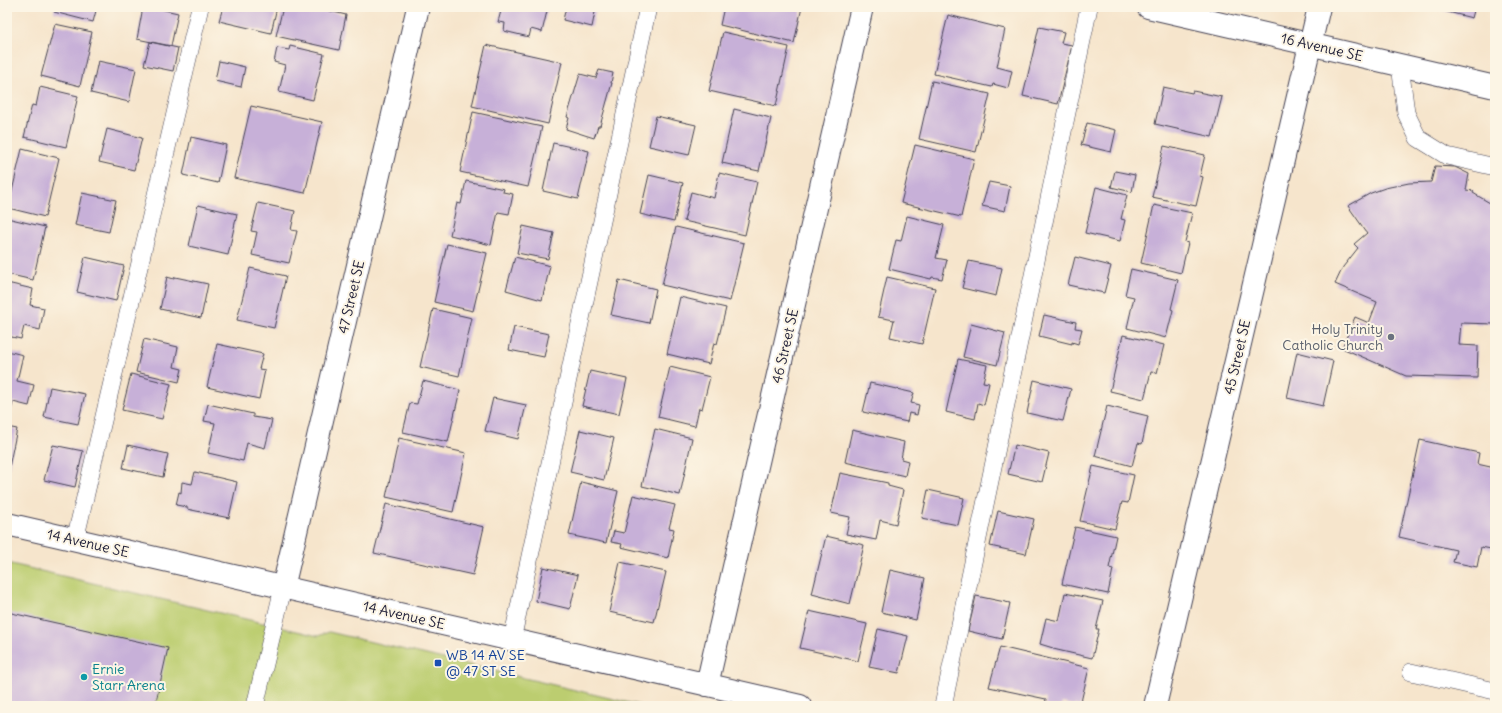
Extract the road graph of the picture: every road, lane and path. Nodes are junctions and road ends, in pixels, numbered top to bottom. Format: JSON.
{"nodes":[{"id":1,"x":200,"y":7,"type":"edge"},
{"id":2,"x":418,"y":7,"type":"edge"},
{"id":3,"x":648,"y":7,"type":"edge"},
{"id":4,"x":862,"y":7,"type":"edge"},
{"id":5,"x":1089,"y":7,"type":"edge"},
{"id":6,"x":1148,"y":7,"type":"edge"},
{"id":7,"x":1319,"y":7,"type":"edge"},
{"id":8,"x":1310,"y":44,"type":"junction"},
{"id":9,"x":1400,"y":65,"type":"junction"},
{"id":10,"x":1495,"y":87,"type":"edge"},
{"id":11,"x":1495,"y":167,"type":"edge"},
{"id":12,"x":7,"y":524,"type":"edge"},
{"id":13,"x":75,"y":540,"type":"junction"},
{"id":14,"x":283,"y":588,"type":"junction"},
{"id":15,"x":512,"y":640,"type":"junction"},
{"id":16,"x":1411,"y":672,"type":"dead end"},
{"id":17,"x":707,"y":685,"type":"junction"},
{"id":18,"x":1495,"y":691,"type":"edge"},
{"id":19,"x":255,"y":706,"type":"edge"},
{"id":20,"x":800,"y":706,"type":"edge"},
{"id":21,"x":943,"y":706,"type":"edge"},
{"id":22,"x":1155,"y":706,"type":"edge"}],
"edges":[{"from":1,"to":13,"type":"lane"},
{"from":2,"to":14,"type":"street","name":"47 Street SE"},
{"from":3,"to":15,"type":"lane"},
{"from":4,"to":17,"type":"street","name":"46 Street SE"},
{"from":5,"to":21,"type":"lane"},
{"from":6,"to":8,"type":"street","name":"16 Avenue SE"},
{"from":7,"to":8,"type":"street","name":"45 Street SE"},
{"from":8,"to":9,"type":"street","name":"16 Avenue SE"},
{"from":8,"to":22,"type":"street","name":"45 Street SE"},
{"from":9,"to":10,"type":"street","name":"16 Avenue SE"},
{"from":9,"to":11,"type":"lane"},
{"from":12,"to":13,"type":"street","name":"14 Avenue SE"},
{"from":13,"to":14,"type":"street","name":"14 Avenue SE"},
{"from":14,"to":15,"type":"street","name":"14 Avenue SE"},
{"from":14,"to":19,"type":"lane"},
{"from":15,"to":17,"type":"street","name":"14 Avenue SE"},
{"from":16,"to":18,"type":"lane"},
{"from":17,"to":20,"type":"street","name":"14 Avenue SE"}]}
